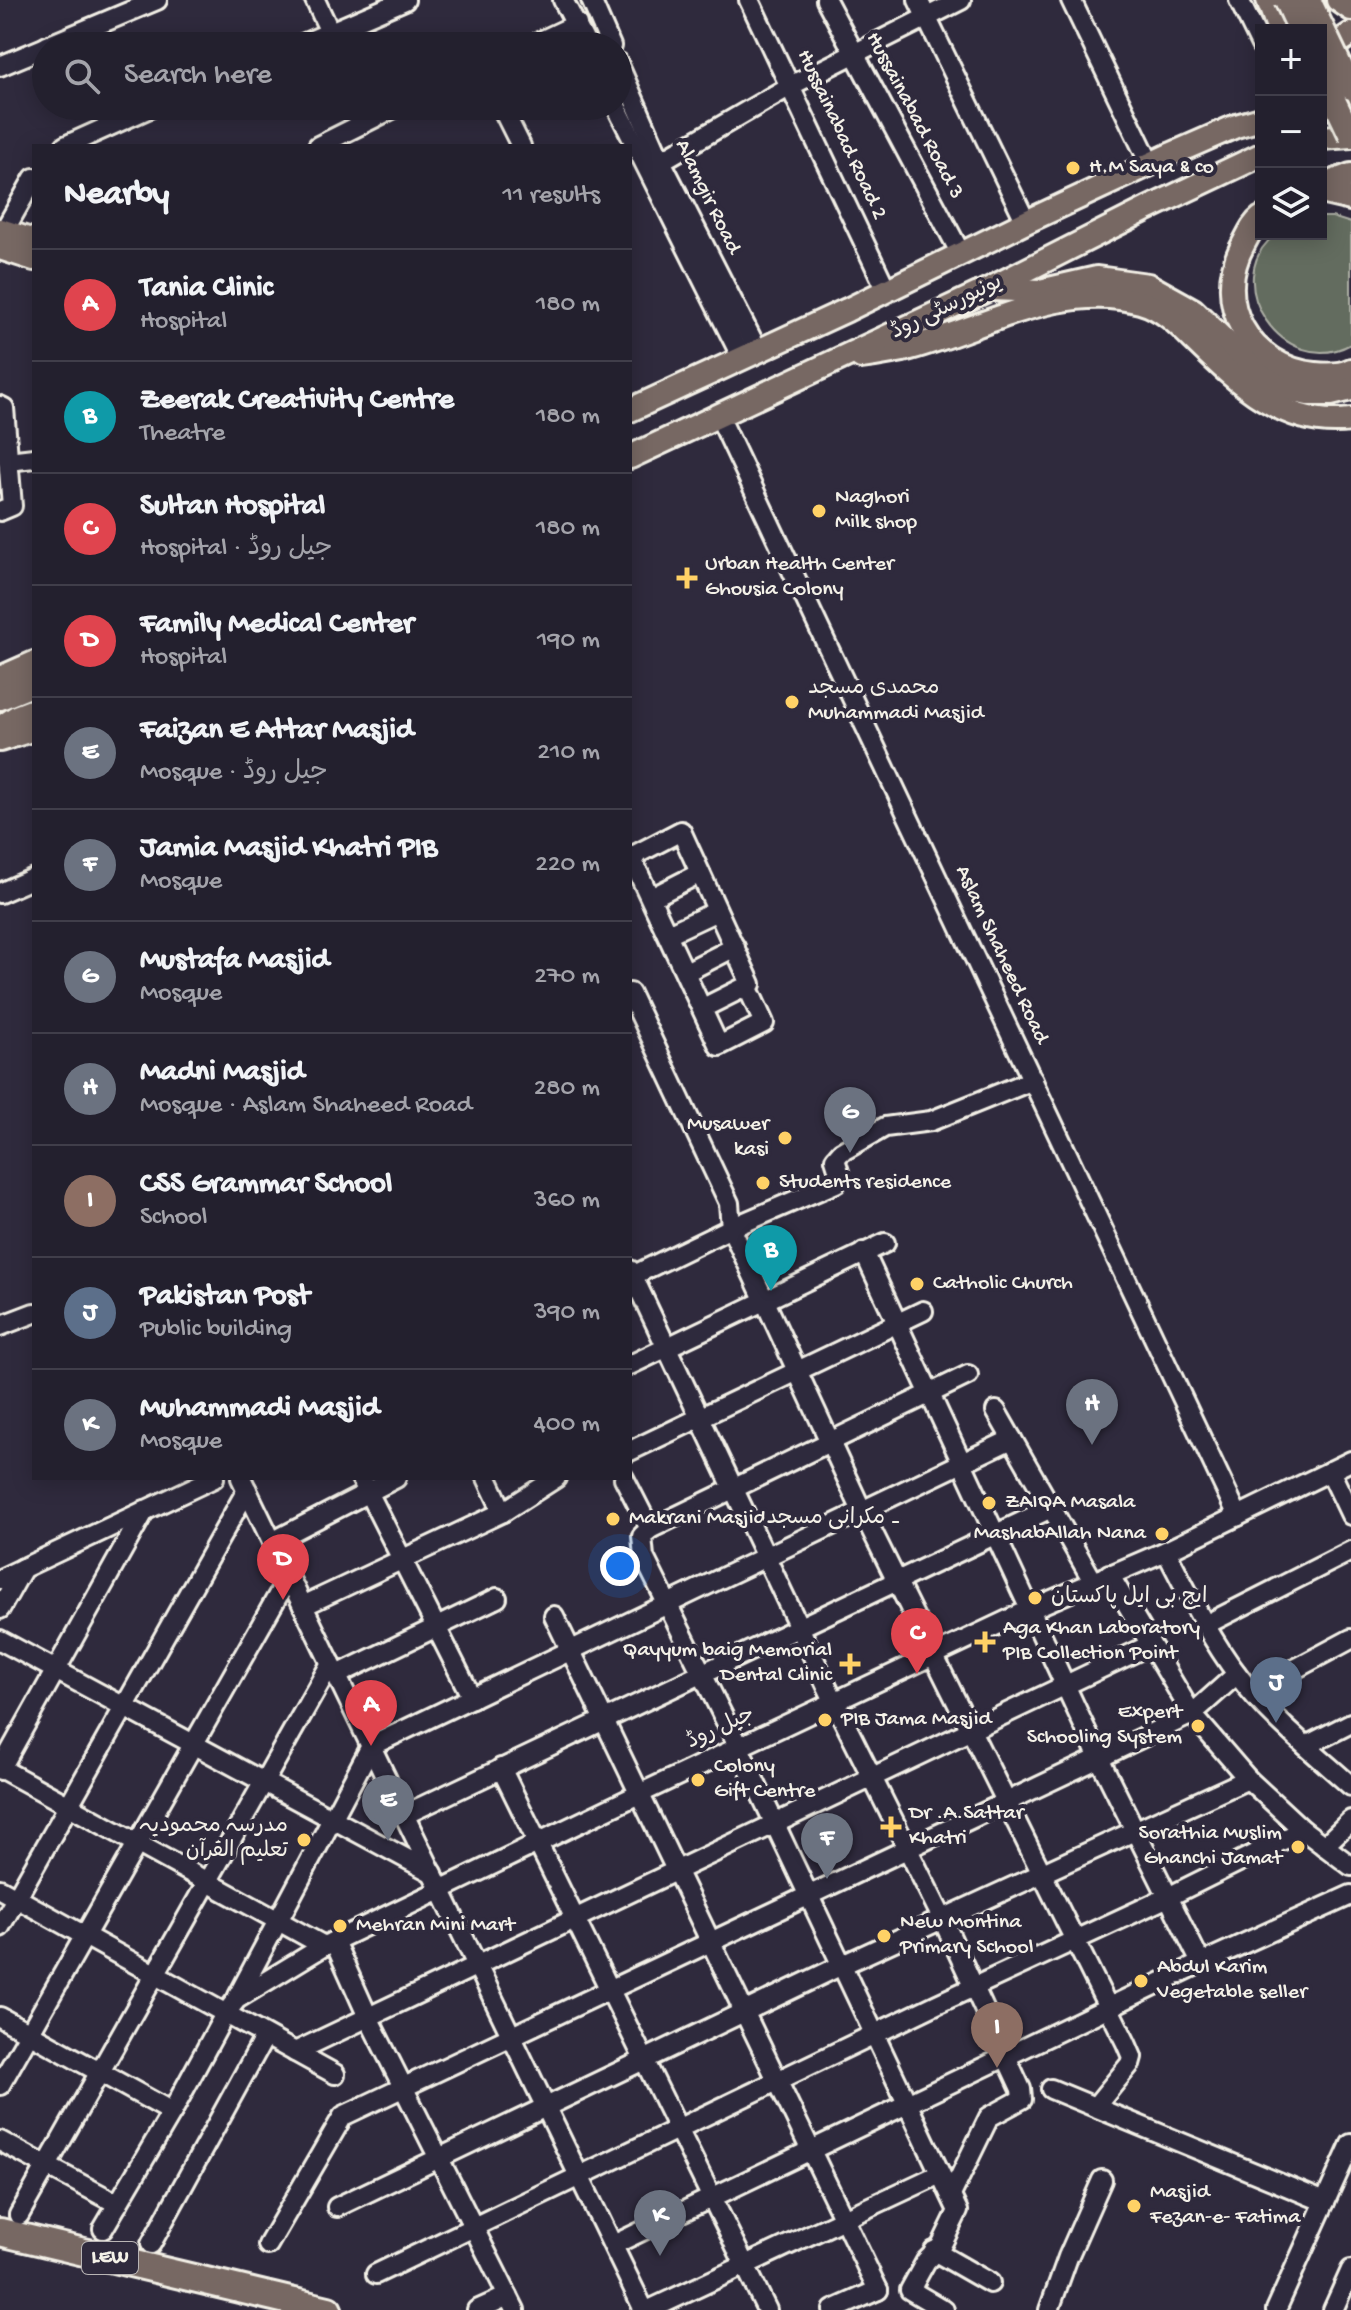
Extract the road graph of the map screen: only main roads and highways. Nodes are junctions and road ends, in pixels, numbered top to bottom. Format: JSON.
{"nodes":[{"id":1,"x":1303,"y":0,"type":"edge"},
{"id":2,"x":1309,"y":0,"type":"edge"},
{"id":3,"x":1277,"y":12,"type":"edge"},
{"id":4,"x":1351,"y":34,"type":"edge"},
{"id":5,"x":1327,"y":50,"type":"edge"},
{"id":6,"x":1351,"y":82,"type":"edge"},
{"id":7,"x":1327,"y":84,"type":"edge"},
{"id":8,"x":1327,"y":86,"type":"edge"},
{"id":9,"x":1351,"y":88,"type":"edge"},
{"id":10,"x":1351,"y":106,"type":"edge"},
{"id":11,"x":1327,"y":108,"type":"edge"},
{"id":12,"x":1255,"y":112,"type":"edge"},
{"id":13,"x":1255,"y":121,"type":"edge"},
{"id":14,"x":1236,"y":126,"type":"junction"},
{"id":15,"x":1351,"y":136,"type":"edge"},
{"id":16,"x":1327,"y":138,"type":"edge"},
{"id":17,"x":1255,"y":158,"type":"edge"},
{"id":18,"x":1129,"y":174,"type":"junction"},
{"id":19,"x":1351,"y":175,"type":"edge"},
{"id":20,"x":1327,"y":186,"type":"edge"},
{"id":21,"x":1327,"y":191,"type":"edge"},
{"id":22,"x":1351,"y":199,"type":"edge"},
{"id":23,"x":1147,"y":209,"type":"junction"},
{"id":24,"x":1255,"y":227,"type":"edge"},
{"id":25,"x":1,"y":236,"type":"edge"},
{"id":26,"x":32,"y":241,"type":"edge"},
{"id":27,"x":32,"y":258,"type":"edge"},
{"id":28,"x":989,"y":289,"type":"junction"},
{"id":29,"x":832,"y":362,"type":"junction"},
{"id":30,"x":1351,"y":370,"type":"edge"},
{"id":31,"x":1351,"y":389,"type":"edge"},
{"id":32,"x":632,"y":407,"type":"edge"},
{"id":33,"x":1351,"y":420,"type":"edge"},
{"id":34,"x":632,"y":456,"type":"edge"},
{"id":35,"x":32,"y":664,"type":"edge"},
{"id":36,"x":0,"y":678,"type":"edge"},
{"id":37,"x":32,"y":685,"type":"edge"},
{"id":38,"x":0,"y":698,"type":"edge"},
{"id":39,"x":32,"y":711,"type":"edge"},
{"id":40,"x":0,"y":728,"type":"edge"},
{"id":41,"x":32,"y":730,"type":"edge"},
{"id":42,"x":0,"y":740,"type":"edge"},
{"id":43,"x":10,"y":2223,"type":"edge"},
{"id":44,"x":328,"y":2310,"type":"edge"}],
"edges":[{"from":1,"to":3,"type":"main road"},
{"from":2,"to":9,"type":"main road","bridge":true},
{"from":4,"to":5,"type":"main road"},
{"from":6,"to":7,"type":"main road"},
{"from":8,"to":15,"type":"main road","bridge":true},
{"from":10,"to":11,"type":"main road"},
{"from":12,"to":14,"type":"main road"},
{"from":13,"to":14,"type":"main road","name":"یونیورسٹی روڈ"},
{"from":14,"to":18,"type":"main road","name":"یونیورسٹی روڈ"},
{"from":15,"to":16,"type":"main road"},
{"from":17,"to":23,"type":"main road","name":"یونیورسٹی روڈ"},
{"from":18,"to":23,"type":"main road"},
{"from":18,"to":32,"type":"main road","name":"یونیورسٹی روڈ"},
{"from":19,"to":20,"type":"main road"},
{"from":21,"to":22,"type":"main road"},
{"from":23,"to":28,"type":"main road","name":"یونیورسٹی روڈ"},
{"from":24,"to":30,"type":"main road"},
{"from":25,"to":26,"type":"main road"},
{"from":25,"to":27,"type":"main road"},
{"from":28,"to":29,"type":"main road","name":"یونیورسٹی روڈ"},
{"from":28,"to":31,"type":"main road"},
{"from":29,"to":33,"type":"main road"},
{"from":29,"to":34,"type":"main road","name":"یونیورسٹی روڈ"},
{"from":35,"to":36,"type":"main road"},
{"from":37,"to":38,"type":"main road"},
{"from":39,"to":40,"type":"main road"},
{"from":41,"to":42,"type":"main road"},
{"from":43,"to":44,"type":"highway","number":"LEW"}]}
